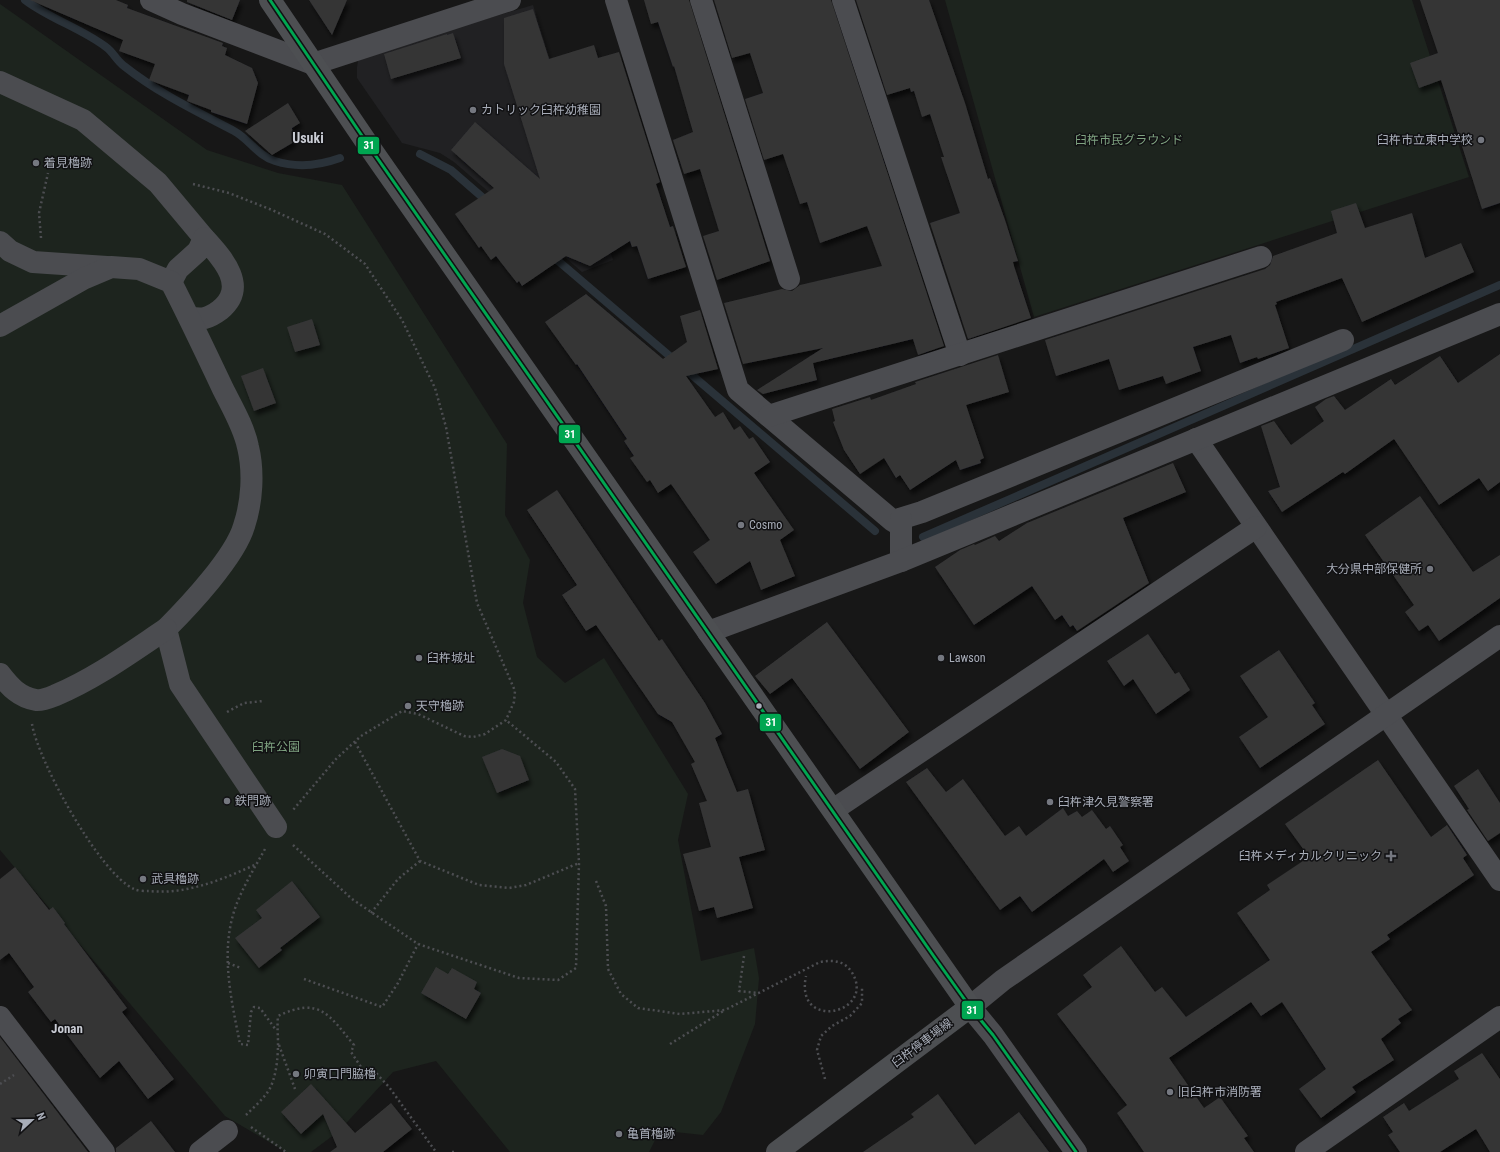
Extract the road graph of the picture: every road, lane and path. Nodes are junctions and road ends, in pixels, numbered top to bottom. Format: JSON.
{"nodes":[{"id":1,"x":152,"y":0,"type":"edge"},
{"id":2,"x":270,"y":0,"type":"edge"},
{"id":3,"x":510,"y":0,"type":"edge"},
{"id":4,"x":616,"y":0,"type":"edge"},
{"id":5,"x":702,"y":0,"type":"edge"},
{"id":6,"x":843,"y":0,"type":"edge"},
{"id":7,"x":313,"y":64,"type":"junction"},
{"id":8,"x":0,"y":82,"type":"edge"},
{"id":9,"x":48,"y":173,"type":"dead end"},
{"id":10,"x":158,"y":183,"type":"junction"},
{"id":11,"x":204,"y":238,"type":"junction"},
{"id":12,"x":0,"y":242,"type":"edge"},
{"id":13,"x":1261,"y":257,"type":"dead end"},
{"id":14,"x":46,"y":262,"type":"junction"},
{"id":15,"x":111,"y":267,"type":"junction"},
{"id":16,"x":789,"y":279,"type":"dead end"},
{"id":17,"x":171,"y":282,"type":"junction"},
{"id":18,"x":1500,"y":314,"type":"edge"},
{"id":19,"x":189,"y":317,"type":"junction"},
{"id":20,"x":0,"y":326,"type":"edge"},
{"id":21,"x":1343,"y":340,"type":"dead end"},
{"id":22,"x":960,"y":355,"type":"junction"},
{"id":23,"x":769,"y":416,"type":"junction"},
{"id":24,"x":1196,"y":439,"type":"junction"},
{"id":25,"x":901,"y":519,"type":"junction"},
{"id":26,"x":1256,"y":527,"type":"junction"},
{"id":27,"x":901,"y":561,"type":"junction"},
{"id":28,"x":166,"y":629,"type":"junction"},
{"id":29,"x":708,"y":632,"type":"junction"},
{"id":30,"x":1500,"y":636,"type":"edge"},
{"id":31,"x":0,"y":674,"type":"edge"},
{"id":32,"x":34,"y":700,"type":"junction"},
{"id":33,"x":263,"y":702,"type":"dead end"},
{"id":34,"x":221,"y":715,"type":"dead end"},
{"id":35,"x":1386,"y":715,"type":"junction"},
{"id":36,"x":506,"y":720,"type":"junction"},
{"id":37,"x":355,"y":742,"type":"junction"},
{"id":38,"x":833,"y":810,"type":"junction"},
{"id":39,"x":276,"y":827,"type":"junction"},
{"id":40,"x":420,"y":861,"type":"junction"},
{"id":41,"x":579,"y":863,"type":"junction"},
{"id":42,"x":257,"y":864,"type":"junction"},
{"id":43,"x":1500,"y":880,"type":"edge"},
{"id":44,"x":596,"y":881,"type":"dead end"},
{"id":45,"x":371,"y":913,"type":"junction"},
{"id":46,"x":418,"y":944,"type":"junction"},
{"id":47,"x":744,"y":956,"type":"dead end"},
{"id":48,"x":228,"y":963,"type":"junction"},
{"id":49,"x":241,"y":968,"type":"dead end"},
{"id":50,"x":806,"y":976,"type":"dead end"},
{"id":51,"x":304,"y":979,"type":"dead end"},
{"id":52,"x":862,"y":986,"type":"dead end"},
{"id":53,"x":761,"y":992,"type":"junction"},
{"id":54,"x":970,"y":1006,"type":"junction"},
{"id":55,"x":725,"y":1010,"type":"junction"},
{"id":56,"x":0,"y":1017,"type":"edge"},
{"id":57,"x":1500,"y":1017,"type":"edge"},
{"id":58,"x":276,"y":1030,"type":"junction"},
{"id":59,"x":278,"y":1042,"type":"junction"},
{"id":60,"x":670,"y":1044,"type":"dead end"},
{"id":61,"x":825,"y":1079,"type":"dead end"},
{"id":62,"x":295,"y":1088,"type":"dead end"},
{"id":63,"x":234,"y":1125,"type":"junction"},
{"id":64,"x":104,"y":1152,"type":"edge"},
{"id":65,"x":200,"y":1152,"type":"edge"},
{"id":66,"x":286,"y":1152,"type":"edge"},
{"id":67,"x":436,"y":1152,"type":"edge"},
{"id":68,"x":452,"y":1152,"type":"edge"},
{"id":69,"x":456,"y":1152,"type":"edge"},
{"id":70,"x":777,"y":1152,"type":"edge"},
{"id":71,"x":1076,"y":1152,"type":"edge"},
{"id":72,"x":1306,"y":1152,"type":"edge"}],
"edges":[{"from":1,"to":7,"type":"street"},
{"from":2,"to":7,"type":"main road"},
{"from":3,"to":7,"type":"street"},
{"from":4,"to":23,"type":"street"},
{"from":5,"to":16,"type":"street"},
{"from":6,"to":22,"type":"street"},
{"from":7,"to":29,"type":"main road"},
{"from":8,"to":10,"type":"street"},
{"from":9,"to":14,"type":"path"},
{"from":10,"to":11,"type":"street"},
{"from":10,"to":36,"type":"path"},
{"from":11,"to":17,"type":"street"},
{"from":11,"to":19,"type":"street"},
{"from":12,"to":14,"type":"street"},
{"from":13,"to":22,"type":"street"},
{"from":14,"to":15,"type":"street"},
{"from":15,"to":17,"type":"street"},
{"from":15,"to":20,"type":"street"},
{"from":17,"to":19,"type":"street"},
{"from":18,"to":24,"type":"street"},
{"from":19,"to":28,"type":"street"},
{"from":21,"to":25,"type":"street"},
{"from":22,"to":23,"type":"street"},
{"from":23,"to":25,"type":"street"},
{"from":24,"to":26,"type":"street"},
{"from":24,"to":27,"type":"street"},
{"from":25,"to":27,"type":"street"},
{"from":26,"to":35,"type":"street"},
{"from":26,"to":38,"type":"street"},
{"from":27,"to":29,"type":"street"},
{"from":28,"to":32,"type":"street"},
{"from":28,"to":39,"type":"street"},
{"from":29,"to":38,"type":"main road"},
{"from":30,"to":35,"type":"street"},
{"from":31,"to":32,"type":"street"},
{"from":32,"to":42,"type":"path"},
{"from":33,"to":34,"type":"path"},
{"from":35,"to":43,"type":"street"},
{"from":35,"to":54,"type":"street"},
{"from":36,"to":37,"type":"path"},
{"from":36,"to":41,"type":"path"},
{"from":37,"to":39,"type":"path"},
{"from":37,"to":40,"type":"path"},
{"from":38,"to":54,"type":"main road"},
{"from":39,"to":42,"type":"path"},
{"from":39,"to":45,"type":"path"},
{"from":40,"to":41,"type":"path"},
{"from":40,"to":45,"type":"path"},
{"from":41,"to":46,"type":"path"},
{"from":42,"to":48,"type":"path"},
{"from":44,"to":55,"type":"path"},
{"from":45,"to":46,"type":"path"},
{"from":46,"to":51,"type":"path"},
{"from":47,"to":53,"type":"path"},
{"from":48,"to":49,"type":"path"},
{"from":48,"to":58,"type":"path"},
{"from":50,"to":53,"type":"path"},
{"from":52,"to":61,"type":"path"},
{"from":53,"to":55,"type":"path"},
{"from":54,"to":70,"type":"main road","name":"臼杵停車場線"},
{"from":54,"to":71,"type":"street"},
{"from":55,"to":60,"type":"path"},
{"from":56,"to":64,"type":"street"},
{"from":57,"to":72,"type":"street"},
{"from":58,"to":59,"type":"path"},
{"from":58,"to":67,"type":"path"},
{"from":59,"to":62,"type":"path"},
{"from":59,"to":63,"type":"path"},
{"from":63,"to":65,"type":"street"},
{"from":63,"to":66,"type":"path"},
{"from":68,"to":69,"type":"path"}]}
